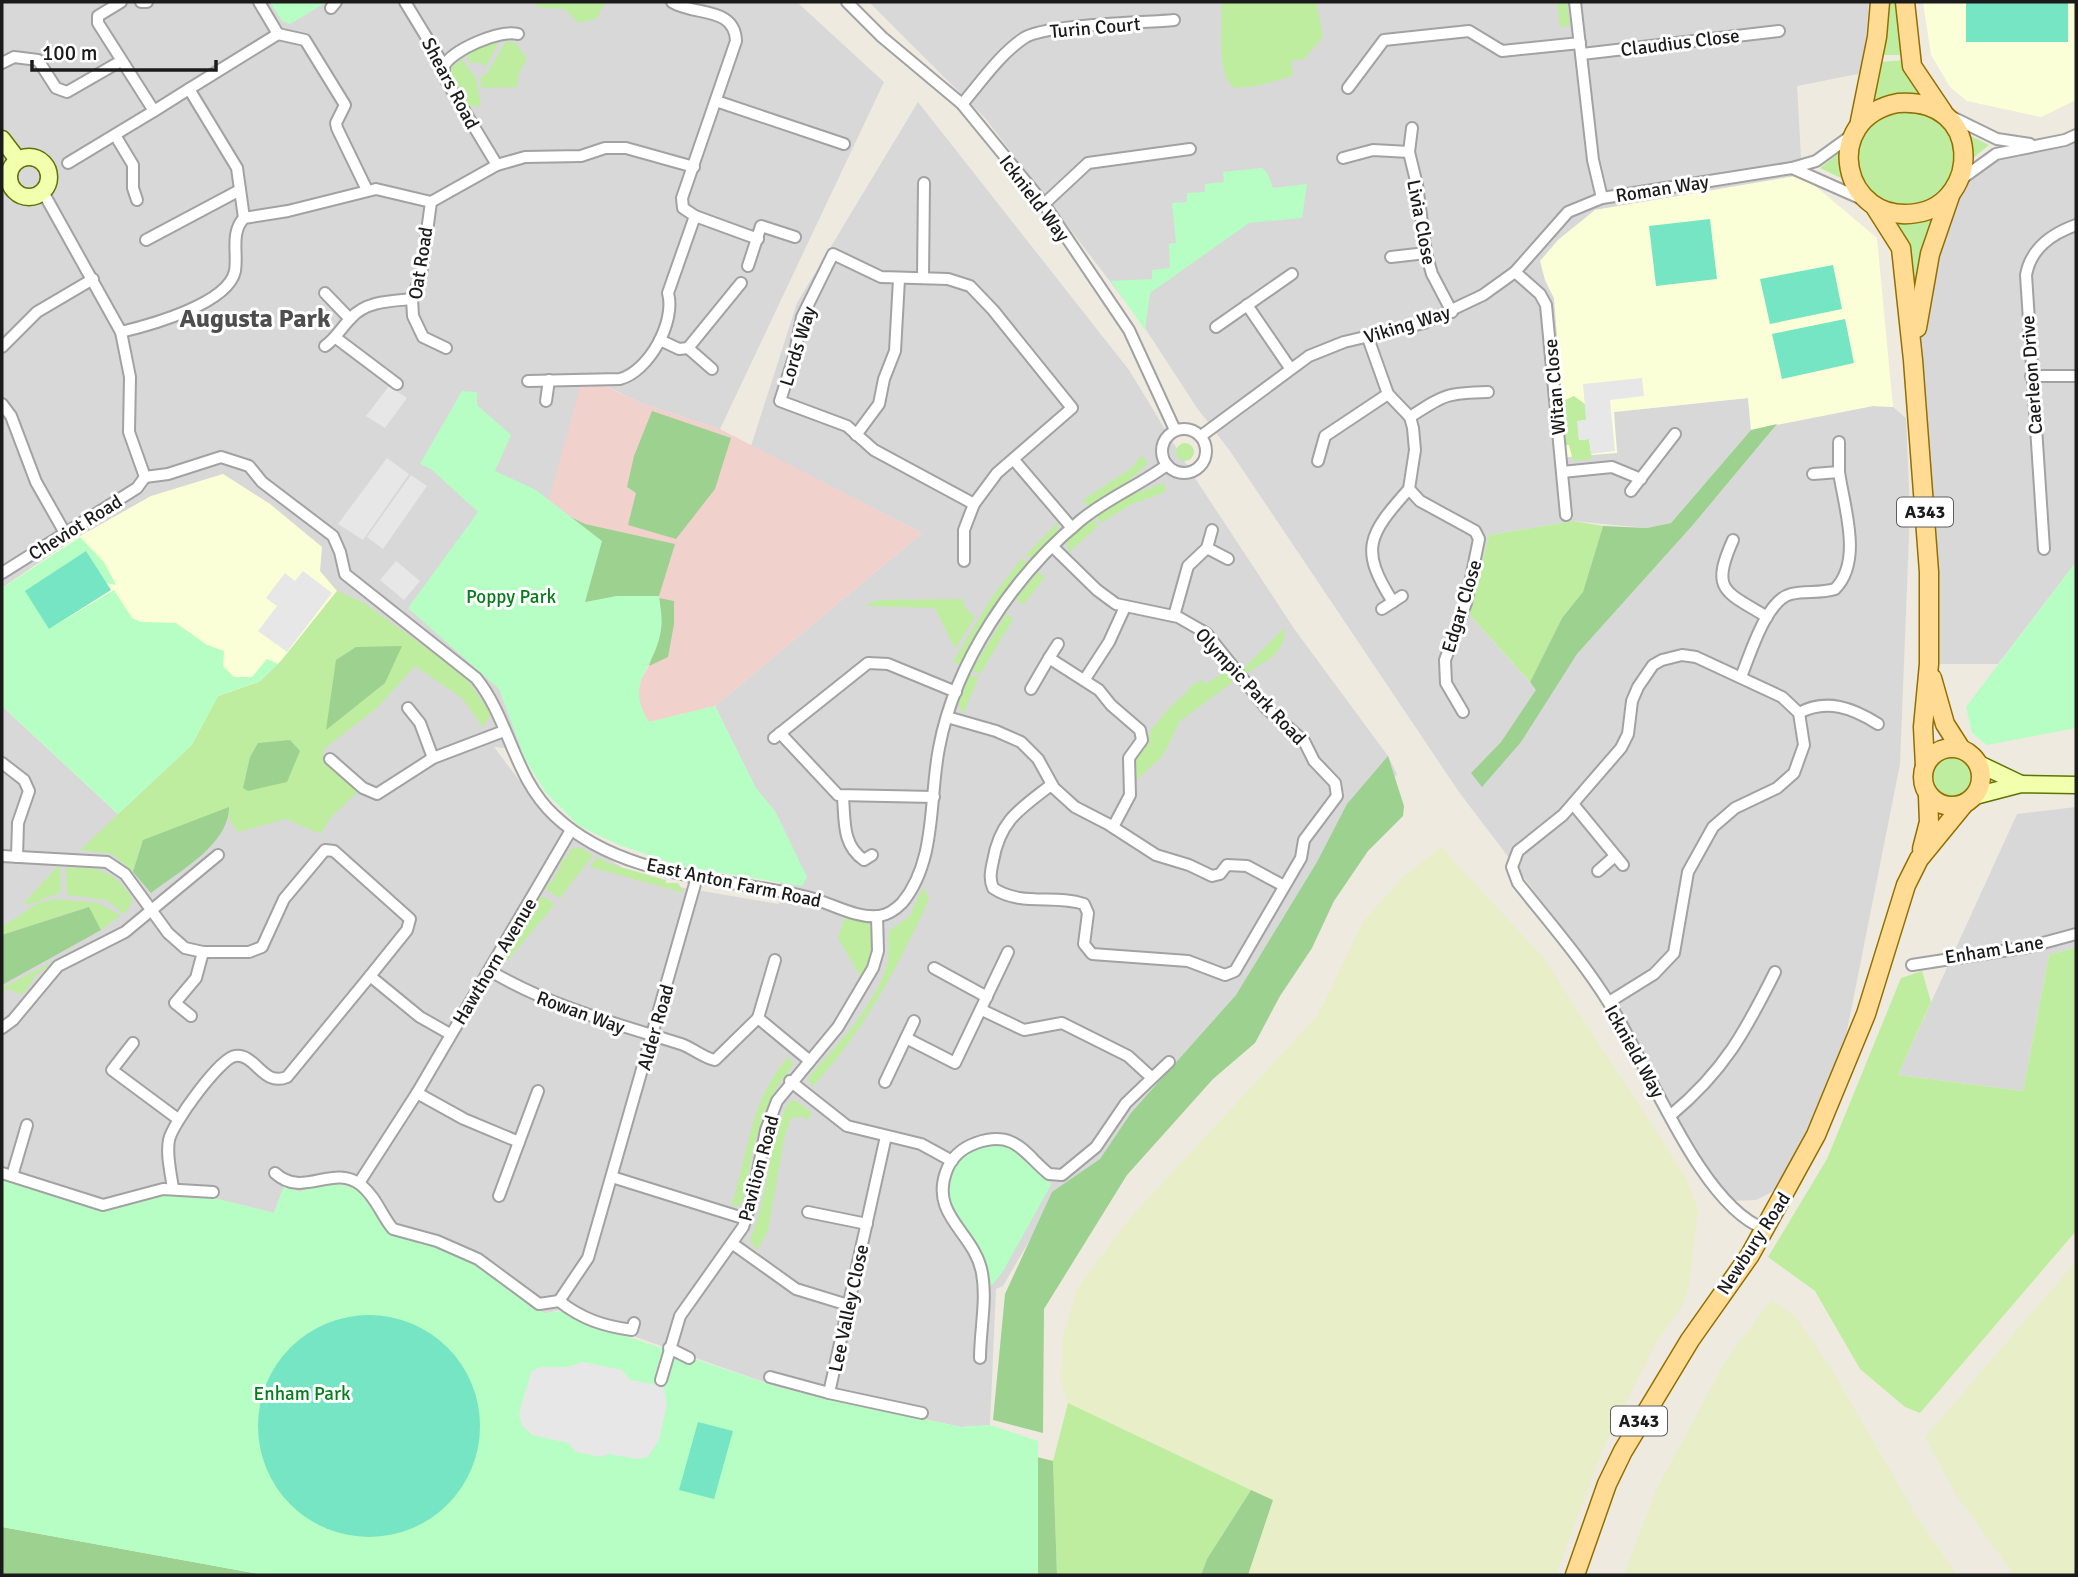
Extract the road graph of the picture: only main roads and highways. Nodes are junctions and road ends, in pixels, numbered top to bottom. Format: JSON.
{"nodes":[{"id":1,"x":1880,"y":2,"type":"edge"},
{"id":2,"x":1905,"y":2,"type":"edge"},
{"id":3,"x":1945,"y":113,"type":"junction"},
{"id":4,"x":1856,"y":128,"type":"junction"},
{"id":5,"x":1955,"y":187,"type":"junction"},
{"id":6,"x":1871,"y":204,"type":"junction"},
{"id":7,"x":1913,"y":359,"type":"junction"},
{"id":8,"x":1929,"y":664,"type":"junction"},
{"id":9,"x":1961,"y":749,"type":"junction"},
{"id":10,"x":1925,"y":766,"type":"junction"},
{"id":11,"x":1928,"y":796,"type":"junction"},
{"id":12,"x":1970,"y":800,"type":"junction"},
{"id":13,"x":1919,"y":859,"type":"junction"},
{"id":14,"x":1575,"y":1575,"type":"edge"}],
"edges":[{"from":1,"to":4,"type":"main road","number":"A343"},
{"from":2,"to":3,"type":"main road","number":"A343"},
{"from":3,"to":4,"type":"main road"},
{"from":3,"to":5,"type":"main road","number":"A343"},
{"from":4,"to":6,"type":"main road","number":"A343"},
{"from":5,"to":6,"type":"main road"},
{"from":5,"to":7,"type":"main road","number":"A343"},
{"from":6,"to":7,"type":"main road","number":"A343"},
{"from":7,"to":8,"type":"main road","number":"A343"},
{"from":8,"to":9,"type":"main road","number":"A343"},
{"from":8,"to":10,"type":"main road","number":"A343"},
{"from":9,"to":10,"type":"main road"},
{"from":9,"to":12,"type":"main road","number":"A343"},
{"from":10,"to":11,"type":"main road","number":"A343"},
{"from":11,"to":12,"type":"main road"},
{"from":11,"to":13,"type":"main road","name":"Newbury Road","number":"A343"},
{"from":12,"to":13,"type":"main road","name":"Newbury Road","number":"A343"},
{"from":13,"to":14,"type":"main road","name":"Newbury Road","number":"A343"}]}
